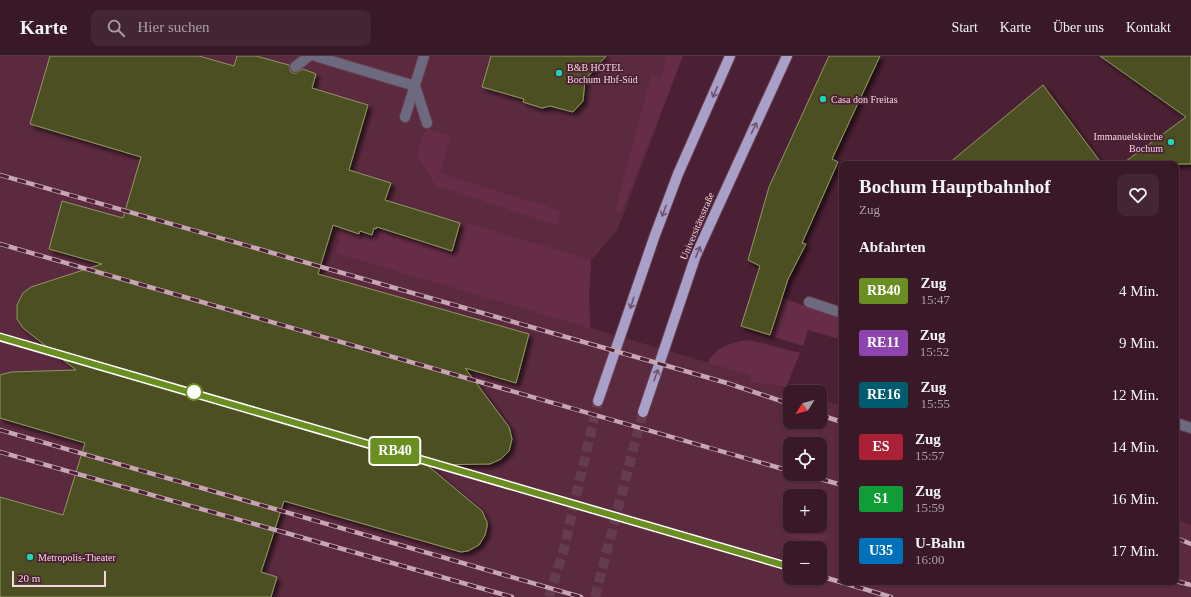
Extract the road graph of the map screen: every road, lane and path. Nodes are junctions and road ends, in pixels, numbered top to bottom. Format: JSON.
{"nodes":[{"id":1,"x":309,"y":56,"type":"edge"},
{"id":2,"x":315,"y":56,"type":"edge"},
{"id":3,"x":424,"y":56,"type":"edge"},
{"id":4,"x":730,"y":56,"type":"edge"},
{"id":5,"x":787,"y":56,"type":"edge"},
{"id":6,"x":295,"y":67,"type":"dead end"},
{"id":7,"x":414,"y":86,"type":"junction"},
{"id":8,"x":405,"y":117,"type":"dead end"},
{"id":9,"x":427,"y":123,"type":"dead end"},
{"id":10,"x":809,"y":302,"type":"dead end"},
{"id":11,"x":839,"y":312,"type":"edge"},
{"id":12,"x":598,"y":401,"type":"tunnel mouth"},
{"id":13,"x":643,"y":412,"type":"tunnel mouth"},
{"id":14,"x":1179,"y":424,"type":"edge"},
{"id":15,"x":1191,"y":428,"type":"edge"}],
"edges":[{"from":1,"to":6,"type":"street"},
{"from":2,"to":7,"type":"street"},
{"from":3,"to":7,"type":"street"},
{"from":4,"to":12,"type":"main road","one_way":true},
{"from":13,"to":5,"type":"main road","name":"Universitätsstraße","one_way":true},
{"from":7,"to":8,"type":"street"},
{"from":7,"to":9,"type":"street"},
{"from":10,"to":11,"type":"street"},
{"from":14,"to":15,"type":"street"}]}
